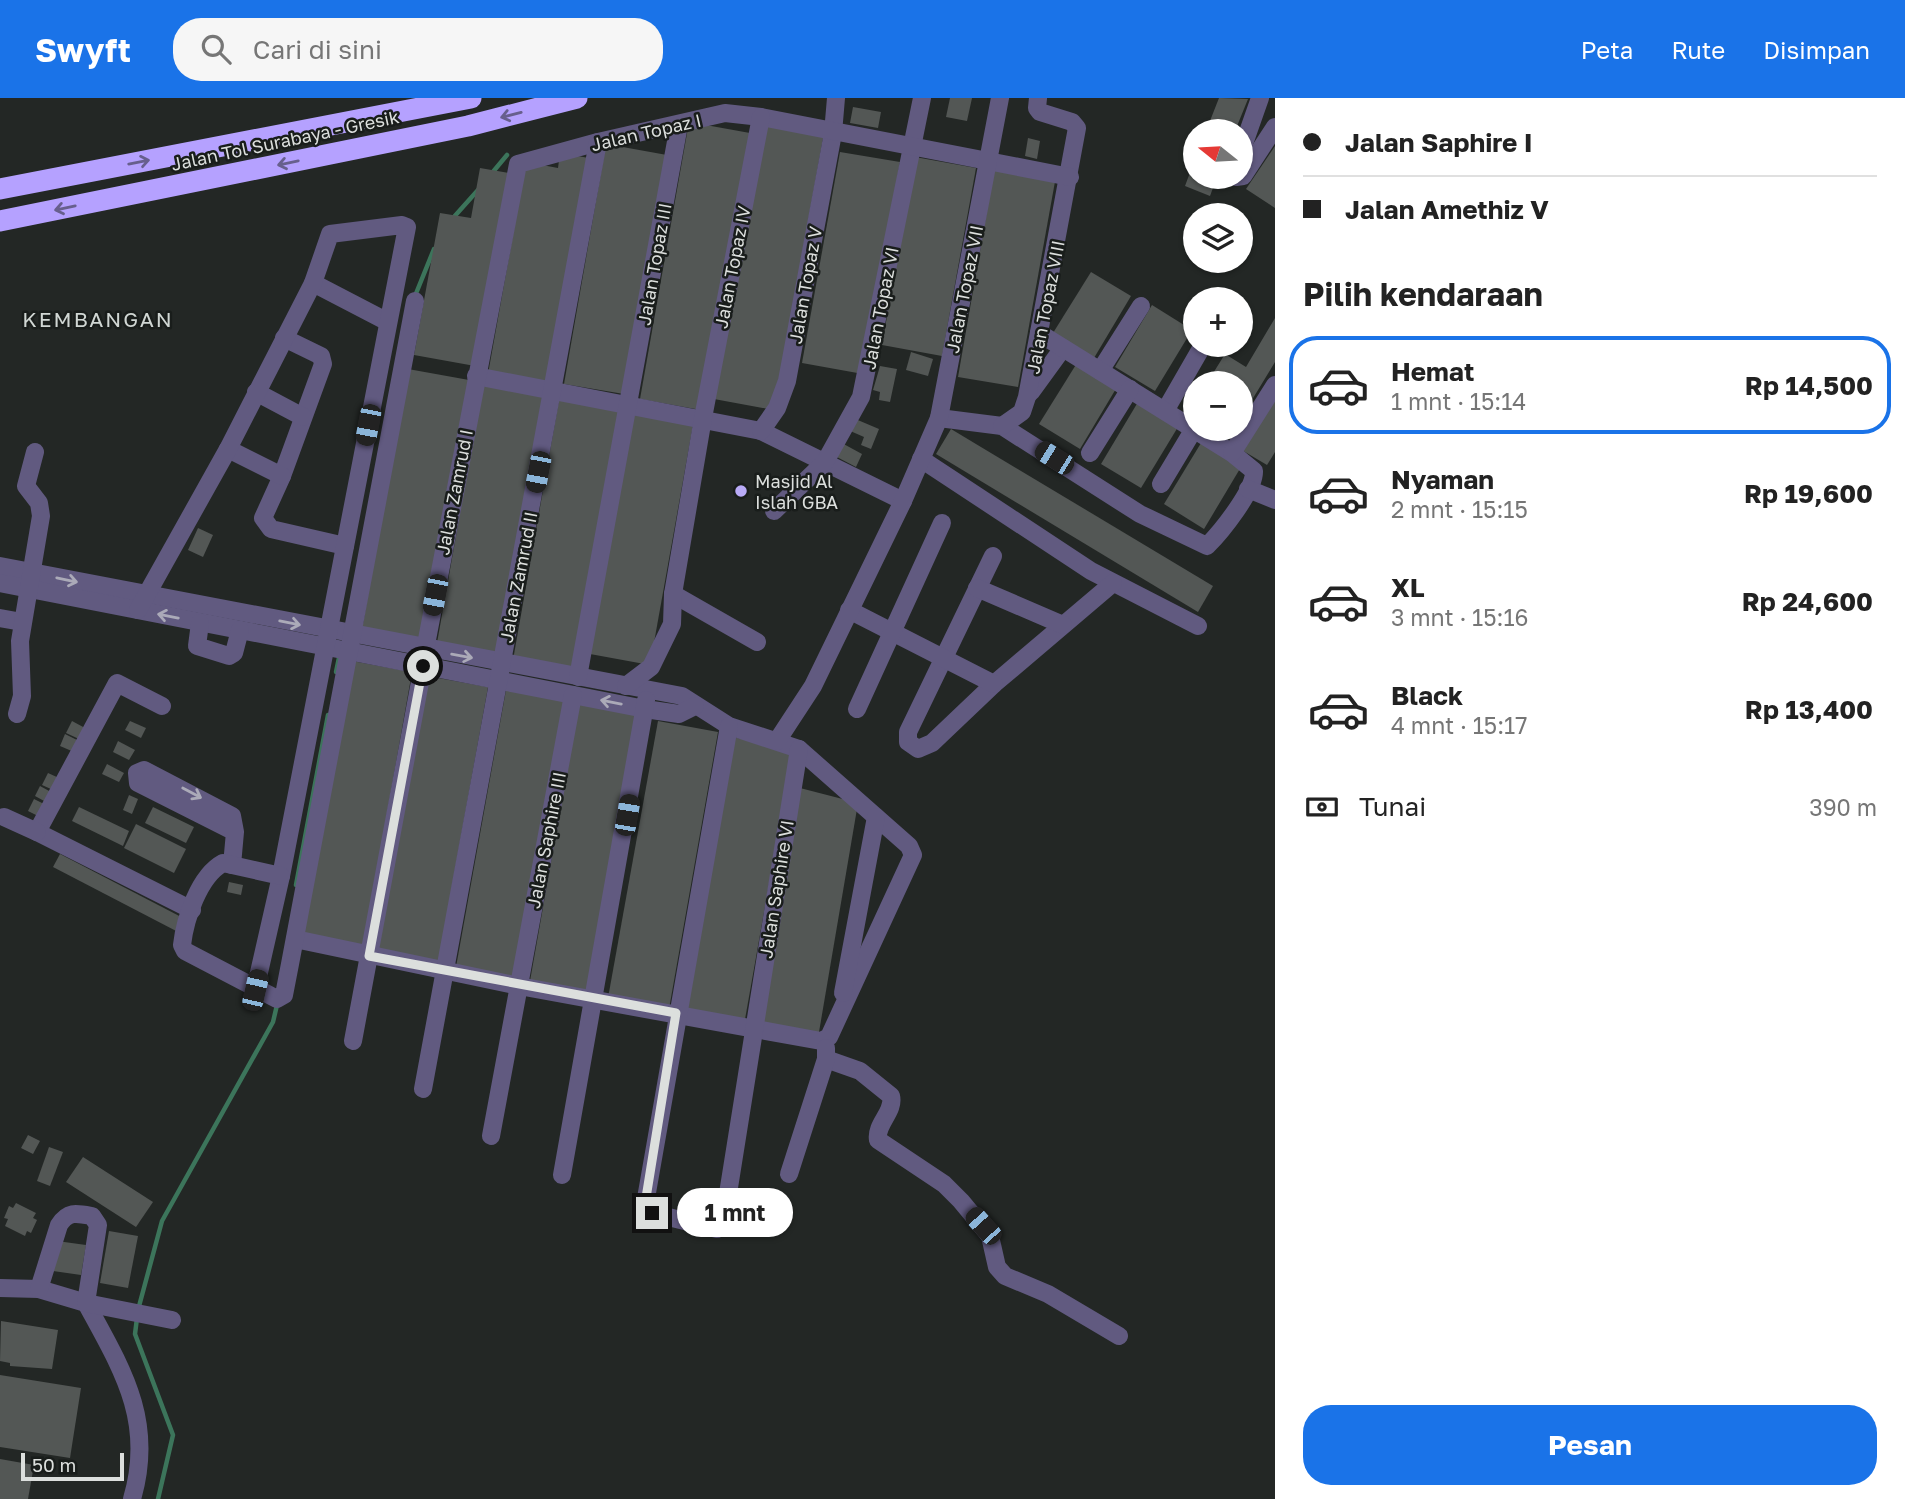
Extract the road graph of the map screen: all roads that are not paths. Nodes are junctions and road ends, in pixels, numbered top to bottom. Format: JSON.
{"nodes":[{"id":1,"x":471,"y":98,"type":"edge"},
{"id":2,"x":577,"y":98,"type":"edge"},
{"id":3,"x":836,"y":98,"type":"edge"},
{"id":4,"x":922,"y":98,"type":"edge"},
{"id":5,"x":1000,"y":98,"type":"edge"},
{"id":6,"x":1038,"y":98,"type":"edge"},
{"id":7,"x":1260,"y":98,"type":"edge"},
{"id":8,"x":761,"y":117,"type":"junction"},
{"id":9,"x":1253,"y":119,"type":"edge"},
{"id":10,"x":680,"y":125,"type":"junction"},
{"id":11,"x":1275,"y":127,"type":"edge"},
{"id":12,"x":833,"y":133,"type":"junction"},
{"id":13,"x":598,"y":142,"type":"junction"},
{"id":14,"x":912,"y":146,"type":"junction"},
{"id":15,"x":1253,"y":160,"type":"edge"},
{"id":16,"x":989,"y":161,"type":"junction"},
{"id":17,"x":1070,"y":177,"type":"junction"},
{"id":18,"x":0,"y":189,"type":"edge"},
{"id":19,"x":0,"y":221,"type":"edge"},
{"id":20,"x":313,"y":282,"type":"junction"},
{"id":21,"x":415,"y":301,"type":"dead end"},
{"id":22,"x":1141,"y":306,"type":"dead end"},
{"id":23,"x":388,"y":322,"type":"junction"},
{"id":24,"x":1039,"y":333,"type":"junction"},
{"id":25,"x":284,"y":338,"type":"junction"},
{"id":26,"x":1063,"y":348,"type":"junction"},
{"id":27,"x":1196,"y":357,"type":"edge"},
{"id":28,"x":1100,"y":371,"type":"junction"},
{"id":29,"x":476,"y":376,"type":"junction"},
{"id":30,"x":1275,"y":385,"type":"edge"},
{"id":31,"x":554,"y":390,"type":"junction"},
{"id":32,"x":1130,"y":390,"type":"junction"},
{"id":33,"x":256,"y":392,"type":"junction"},
{"id":34,"x":1027,"y":397,"type":"junction"},
{"id":35,"x":628,"y":403,"type":"junction"},
{"id":36,"x":1165,"y":411,"type":"junction"},
{"id":37,"x":303,"y":417,"type":"junction"},
{"id":38,"x":703,"y":418,"type":"junction"},
{"id":39,"x":939,"y":418,"type":"junction"},
{"id":40,"x":1183,"y":422,"type":"edge"},
{"id":41,"x":1002,"y":426,"type":"junction"},
{"id":42,"x":761,"y":431,"type":"junction"},
{"id":43,"x":1187,"y":441,"type":"edge"},
{"id":44,"x":1214,"y":441,"type":"edge"},
{"id":45,"x":228,"y":449,"type":"junction"},
{"id":46,"x":35,"y":452,"type":"dead end"},
{"id":47,"x":1090,"y":453,"type":"dead end"},
{"id":48,"x":1233,"y":453,"type":"junction"},
{"id":49,"x":922,"y":459,"type":"junction"},
{"id":50,"x":825,"y":462,"type":"junction"},
{"id":51,"x":282,"y":476,"type":"junction"},
{"id":52,"x":1161,"y":484,"type":"dead end"},
{"id":53,"x":1248,"y":489,"type":"junction"},
{"id":54,"x":1275,"y":499,"type":"edge"},
{"id":55,"x":903,"y":501,"type":"junction"},
{"id":56,"x":774,"y":511,"type":"dead end"},
{"id":57,"x":942,"y":523,"type":"dead end"},
{"id":58,"x":357,"y":533,"type":"junction"},
{"id":59,"x":993,"y":556,"type":"dead end"},
{"id":60,"x":0,"y":566,"type":"edge"},
{"id":61,"x":30,"y":581,"type":"junction"},
{"id":62,"x":0,"y":583,"type":"edge"},
{"id":63,"x":1113,"y":583,"type":"junction"},
{"id":64,"x":977,"y":588,"type":"junction"},
{"id":65,"x":673,"y":594,"type":"junction"},
{"id":66,"x":141,"y":603,"type":"junction"},
{"id":67,"x":849,"y":610,"type":"junction"},
{"id":68,"x":0,"y":618,"type":"edge"},
{"id":69,"x":22,"y":622,"type":"junction"},
{"id":70,"x":200,"y":623,"type":"junction"},
{"id":71,"x":1063,"y":625,"type":"junction"},
{"id":72,"x":1198,"y":626,"type":"dead end"},
{"id":73,"x":240,"y":631,"type":"junction"},
{"id":74,"x":893,"y":633,"type":"junction"},
{"id":75,"x":338,"y":641,"type":"junction"},
{"id":76,"x":757,"y":642,"type":"dead end"},
{"id":77,"x":943,"y":657,"type":"junction"},
{"id":78,"x":424,"y":658,"type":"junction"},
{"id":79,"x":500,"y":672,"type":"junction"},
{"id":80,"x":578,"y":677,"type":"junction"},
{"id":81,"x":994,"y":684,"type":"junction"},
{"id":82,"x":626,"y":686,"type":"junction"},
{"id":83,"x":648,"y":690,"type":"junction"},
{"id":84,"x":573,"y":695,"type":"junction"},
{"id":85,"x":162,"y":706,"type":"dead end"},
{"id":86,"x":695,"y":706,"type":"junction"},
{"id":87,"x":645,"y":709,"type":"junction"},
{"id":88,"x":857,"y":709,"type":"dead end"},
{"id":89,"x":17,"y":714,"type":"dead end"},
{"id":90,"x":729,"y":726,"type":"junction"},
{"id":91,"x":777,"y":741,"type":"junction"},
{"id":92,"x":799,"y":750,"type":"junction"},
{"id":93,"x":4,"y":817,"type":"dead end"},
{"id":94,"x":876,"y":817,"type":"junction"},
{"id":95,"x":37,"y":832,"type":"junction"},
{"id":96,"x":235,"y":832,"type":"junction"},
{"id":97,"x":232,"y":865,"type":"junction"},
{"id":98,"x":281,"y":876,"type":"junction"},
{"id":99,"x":192,"y":910,"type":"junction"},
{"id":100,"x":295,"y":939,"type":"junction"},
{"id":101,"x":369,"y":956,"type":"junction"},
{"id":102,"x":446,"y":970,"type":"junction"},
{"id":103,"x":519,"y":986,"type":"junction"},
{"id":104,"x":255,"y":990,"type":"junction"},
{"id":105,"x":595,"y":1000,"type":"junction"},
{"id":106,"x":676,"y":1013,"type":"junction"},
{"id":107,"x":839,"y":1017,"type":"junction"},
{"id":108,"x":754,"y":1029,"type":"junction"},
{"id":109,"x":353,"y":1041,"type":"dead end"},
{"id":110,"x":826,"y":1050,"type":"junction"},
{"id":111,"x":423,"y":1089,"type":"dead end"},
{"id":112,"x":491,"y":1136,"type":"dead end"},
{"id":113,"x":789,"y":1174,"type":"dead end"},
{"id":114,"x":562,"y":1175,"type":"dead end"},
{"id":115,"x":0,"y":1288,"type":"edge"},
{"id":116,"x":39,"y":1289,"type":"junction"},
{"id":117,"x":86,"y":1303,"type":"junction"},
{"id":118,"x":172,"y":1320,"type":"dead end"},
{"id":119,"x":1119,"y":1336,"type":"dead end"},
{"id":120,"x":132,"y":1499,"type":"edge"}],
"edges":[{"from":18,"to":1,"type":"highway","name":"Jalan Tol Surabaya - Gresik","one_way":true},
{"from":2,"to":19,"type":"highway","name":"Jalan Tol Surabaya - Gresik","one_way":true},
{"from":3,"to":12,"type":"street","name":"Jalan Topaz V"},
{"from":4,"to":14,"type":"street","name":"Jalan Topaz VI"},
{"from":5,"to":16,"type":"street","name":"Jalan Topaz VII"},
{"from":6,"to":17,"type":"street","name":"Jalan Topaz VIII"},
{"from":7,"to":9,"type":"street"},
{"from":8,"to":10,"type":"street","name":"Jalan Topaz I"},
{"from":8,"to":12,"type":"street","name":"Jalan Topaz I"},
{"from":8,"to":38,"type":"street","name":"Jalan Topaz IV"},
{"from":10,"to":13,"type":"street","name":"Jalan Topaz I"},
{"from":10,"to":35,"type":"street","name":"Jalan Topaz III"},
{"from":11,"to":15,"type":"street"},
{"from":12,"to":14,"type":"street","name":"Jalan Topaz I"},
{"from":12,"to":42,"type":"street","name":"Jalan Topaz V"},
{"from":13,"to":29,"type":"street","name":"Jalan Topaz I"},
{"from":13,"to":31,"type":"street","name":"Jalan Zamrud II"},
{"from":14,"to":16,"type":"street","name":"Jalan Topaz I"},
{"from":14,"to":50,"type":"street","name":"Jalan Topaz VI"},
{"from":16,"to":17,"type":"street","name":"Jalan Topaz I"},
{"from":16,"to":39,"type":"street","name":"Jalan Topaz VII"},
{"from":17,"to":24,"type":"street","name":"Jalan Topaz VIII"},
{"from":20,"to":23,"type":"street"},
{"from":20,"to":23,"type":"street"},
{"from":20,"to":25,"type":"street"},
{"from":21,"to":58,"type":"street"},
{"from":22,"to":28,"type":"street"},
{"from":23,"to":58,"type":"street"},
{"from":24,"to":26,"type":"street"},
{"from":24,"to":34,"type":"street","name":"Jalan Topaz VIII"},
{"from":25,"to":33,"type":"street"},
{"from":25,"to":37,"type":"street"},
{"from":26,"to":28,"type":"street"},
{"from":26,"to":34,"type":"street"},
{"from":27,"to":36,"type":"street"},
{"from":28,"to":32,"type":"street"},
{"from":29,"to":31,"type":"street"},
{"from":29,"to":78,"type":"street","name":"Jalan Zamrud I"},
{"from":30,"to":48,"type":"street"},
{"from":31,"to":35,"type":"street"},
{"from":31,"to":79,"type":"street","name":"Jalan Zamrud II"},
{"from":32,"to":36,"type":"street"},
{"from":32,"to":47,"type":"street"},
{"from":33,"to":37,"type":"street"},
{"from":33,"to":45,"type":"street"},
{"from":34,"to":41,"type":"street","name":"Jalan Topaz VIII"},
{"from":35,"to":38,"type":"street"},
{"from":35,"to":80,"type":"street","name":"Jalan Topaz III"},
{"from":36,"to":40,"type":"street"},
{"from":37,"to":51,"type":"street"},
{"from":38,"to":42,"type":"street"},
{"from":38,"to":65,"type":"street","name":"Jalan Topaz IV"},
{"from":39,"to":41,"type":"street"},
{"from":39,"to":49,"type":"street","name":"Jalan Topaz VII"},
{"from":41,"to":53,"type":"street"},
{"from":42,"to":50,"type":"street"},
{"from":43,"to":52,"type":"street"},
{"from":44,"to":48,"type":"street"},
{"from":45,"to":51,"type":"street"},
{"from":45,"to":66,"type":"street"},
{"from":46,"to":61,"type":"street"},
{"from":48,"to":53,"type":"street"},
{"from":49,"to":55,"type":"street","name":"Jalan Topaz VII"},
{"from":49,"to":63,"type":"street"},
{"from":50,"to":55,"type":"street"},
{"from":50,"to":56,"type":"street","name":"Jalan Topaz VI"},
{"from":51,"to":58,"type":"street"},
{"from":53,"to":54,"type":"street"},
{"from":55,"to":67,"type":"street","name":"Jalan Topaz VII"},
{"from":57,"to":74,"type":"street"},
{"from":58,"to":75,"type":"street"},
{"from":58,"to":75,"type":"street"},
{"from":59,"to":64,"type":"street"},
{"from":60,"to":61,"type":"street"},
{"from":61,"to":62,"type":"street"},
{"from":61,"to":66,"type":"street"},
{"from":61,"to":69,"type":"street"},
{"from":63,"to":71,"type":"street"},
{"from":63,"to":72,"type":"street"},
{"from":64,"to":71,"type":"street"},
{"from":64,"to":77,"type":"street"},
{"from":65,"to":76,"type":"street"},
{"from":65,"to":82,"type":"street","name":"Jalan Topaz IV"},
{"from":70,"to":66,"type":"street","one_way":true},
{"from":66,"to":75,"type":"street","one_way":true},
{"from":67,"to":74,"type":"street"},
{"from":67,"to":91,"type":"street","name":"Jalan Topaz VII"},
{"from":68,"to":69,"type":"street"},
{"from":69,"to":89,"type":"street"},
{"from":70,"to":73,"type":"street"},
{"from":70,"to":73,"type":"street"},
{"from":71,"to":81,"type":"street"},
{"from":73,"to":75,"type":"street"},
{"from":74,"to":77,"type":"street"},
{"from":74,"to":88,"type":"street"},
{"from":75,"to":78,"type":"street"},
{"from":75,"to":98,"type":"street"},
{"from":75,"to":100,"type":"street"},
{"from":77,"to":81,"type":"street"},
{"from":77,"to":81,"type":"street"},
{"from":78,"to":79,"type":"street"},
{"from":78,"to":101,"type":"street","name":"Jalan Zamrud I"},
{"from":79,"to":80,"type":"street"},
{"from":79,"to":84,"type":"street"},
{"from":79,"to":102,"type":"street","name":"Jalan Zamrud II"},
{"from":80,"to":82,"type":"street"},
{"from":82,"to":83,"type":"street"},
{"from":83,"to":86,"type":"street"},
{"from":83,"to":87,"type":"street"},
{"from":87,"to":84,"type":"street","one_way":true},
{"from":84,"to":103,"type":"street","name":"Jalan Saphire III"},
{"from":85,"to":95,"type":"street"},
{"from":86,"to":87,"type":"street"},
{"from":86,"to":90,"type":"street"},
{"from":87,"to":105,"type":"street"},
{"from":90,"to":91,"type":"street"},
{"from":90,"to":106,"type":"street"},
{"from":91,"to":92,"type":"street"},
{"from":92,"to":94,"type":"street"},
{"from":92,"to":108,"type":"street","name":"Jalan Saphire VI"},
{"from":93,"to":95,"type":"street"},
{"from":94,"to":107,"type":"street"},
{"from":94,"to":107,"type":"street"},
{"from":95,"to":99,"type":"street"},
{"from":96,"to":96,"type":"street","one_way":true},
{"from":96,"to":97,"type":"street"},
{"from":97,"to":98,"type":"street"},
{"from":97,"to":99,"type":"street"},
{"from":98,"to":104,"type":"street"},
{"from":99,"to":104,"type":"street"},
{"from":100,"to":101,"type":"street"},
{"from":100,"to":104,"type":"street"},
{"from":101,"to":102,"type":"street"},
{"from":101,"to":109,"type":"street","name":"Jalan Zamrud I"},
{"from":102,"to":103,"type":"street"},
{"from":102,"to":111,"type":"street","name":"Jalan Zamrud II"},
{"from":103,"to":105,"type":"street"},
{"from":103,"to":112,"type":"street","name":"Jalan Saphire III"},
{"from":105,"to":106,"type":"street"},
{"from":105,"to":114,"type":"street"},
{"from":106,"to":108,"type":"street"},
{"from":106,"to":108,"type":"street","name":"Jalan Saphire VI"},
{"from":107,"to":110,"type":"street"},
{"from":108,"to":110,"type":"street"},
{"from":110,"to":113,"type":"street"},
{"from":110,"to":119,"type":"street"},
{"from":115,"to":116,"type":"street"},
{"from":116,"to":117,"type":"street"},
{"from":116,"to":117,"type":"street"},
{"from":117,"to":118,"type":"street"},
{"from":117,"to":120,"type":"street"}]}
